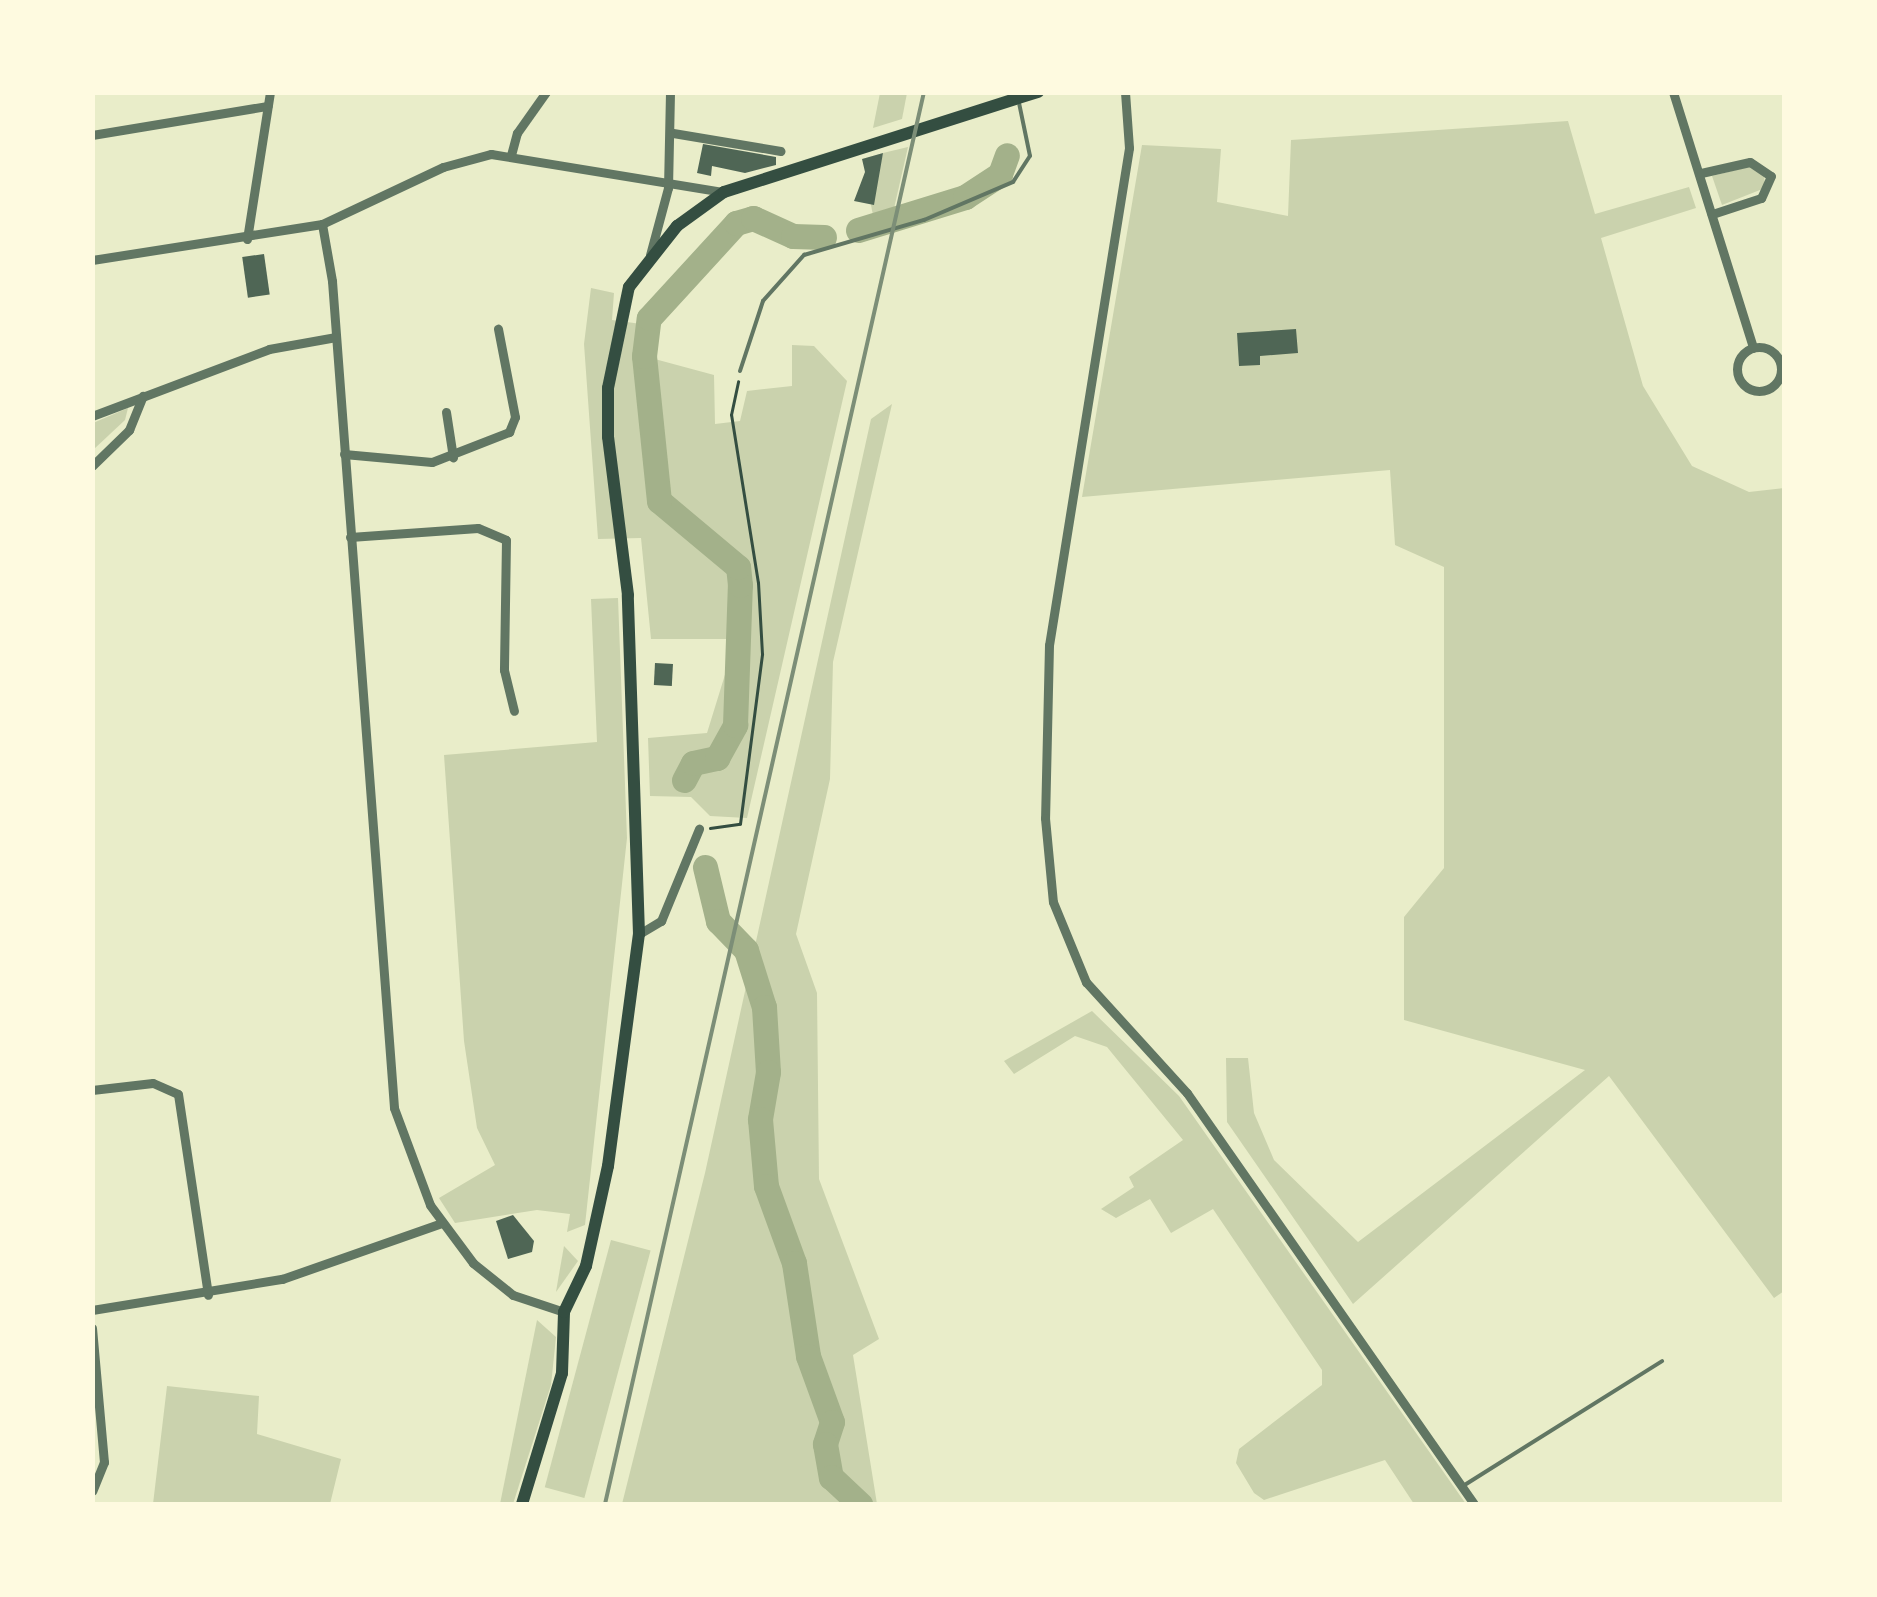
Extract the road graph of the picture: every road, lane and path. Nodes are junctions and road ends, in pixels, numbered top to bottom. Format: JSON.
{"nodes":[{"id":1,"x":270,"y":92,"type":"edge"},
{"id":2,"x":546,"y":92,"type":"edge"},
{"id":3,"x":670,"y":92,"type":"edge"},
{"id":4,"x":1038,"y":92,"type":"edge"},
{"id":5,"x":1125,"y":92,"type":"edge"},
{"id":6,"x":1673,"y":92,"type":"edge"},
{"id":7,"x":1019,"y":103,"type":"junction"},
{"id":8,"x":268,"y":106,"type":"junction"},
{"id":9,"x":673,"y":133,"type":"junction"},
{"id":10,"x":92,"y":135,"type":"edge"},
{"id":11,"x":781,"y":151,"type":"dead end"},
{"id":12,"x":511,"y":155,"type":"junction"},
{"id":13,"x":1701,"y":173,"type":"junction"},
{"id":14,"x":668,"y":188,"type":"junction"},
{"id":15,"x":724,"y":192,"type":"junction"},
{"id":16,"x":1712,"y":214,"type":"junction"},
{"id":17,"x":322,"y":224,"type":"junction"},
{"id":18,"x":247,"y":239,"type":"junction"},
{"id":19,"x":650,"y":255,"type":"junction"},
{"id":20,"x":92,"y":260,"type":"edge"},
{"id":21,"x":498,"y":329,"type":"dead end"},
{"id":22,"x":336,"y":336,"type":"junction"},
{"id":23,"x":1752,"y":348,"type":"junction"},
{"id":24,"x":740,"y":371,"type":"joint"},
{"id":25,"x":143,"y":396,"type":"junction"},
{"id":26,"x":446,"y":412,"type":"dead end"},
{"id":27,"x":92,"y":416,"type":"edge"},
{"id":28,"x":344,"y":454,"type":"junction"},
{"id":29,"x":453,"y":457,"type":"junction"},
{"id":30,"x":92,"y":466,"type":"edge"},
{"id":31,"x":350,"y":537,"type":"junction"},
{"id":32,"x":514,"y":711,"type":"dead end"},
{"id":33,"x":699,"y":830,"type":"joint"},
{"id":34,"x":638,"y":934,"type":"junction"},
{"id":35,"x":92,"y":1090,"type":"edge"},
{"id":36,"x":442,"y":1223,"type":"junction"},
{"id":37,"x":208,"y":1294,"type":"junction"},
{"id":38,"x":92,"y":1310,"type":"edge"},
{"id":39,"x":564,"y":1312,"type":"junction"},
{"id":40,"x":92,"y":1328,"type":"edge"},
{"id":41,"x":1662,"y":1361,"type":"dead end"},
{"id":42,"x":1462,"y":1486,"type":"junction"},
{"id":43,"x":92,"y":1491,"type":"edge"},
{"id":44,"x":522,"y":1504,"type":"edge"},
{"id":45,"x":1474,"y":1504,"type":"edge"}],
"edges":[{"from":1,"to":8,"type":"street"},
{"from":2,"to":12,"type":"street"},
{"from":3,"to":9,"type":"street"},
{"from":4,"to":7,"type":"main road"},
{"from":5,"to":42,"type":"street"},
{"from":6,"to":13,"type":"street"},
{"from":7,"to":15,"type":"main road"},
{"from":7,"to":24,"type":"lane"},
{"from":8,"to":10,"type":"street"},
{"from":8,"to":18,"type":"street"},
{"from":9,"to":11,"type":"street"},
{"from":9,"to":14,"type":"street"},
{"from":12,"to":14,"type":"street"},
{"from":12,"to":17,"type":"street"},
{"from":13,"to":16,"type":"street"},
{"from":13,"to":16,"type":"street"},
{"from":14,"to":15,"type":"street"},
{"from":14,"to":19,"type":"street"},
{"from":15,"to":19,"type":"main road"},
{"from":16,"to":23,"type":"street"},
{"from":17,"to":18,"type":"street"},
{"from":17,"to":22,"type":"street"},
{"from":18,"to":20,"type":"street"},
{"from":19,"to":34,"type":"main road"},
{"from":21,"to":29,"type":"street"},
{"from":22,"to":25,"type":"street"},
{"from":22,"to":28,"type":"street"},
{"from":23,"to":23,"type":"street"},
{"from":24,"to":33,"type":"path"},
{"from":25,"to":27,"type":"street"},
{"from":25,"to":30,"type":"street"},
{"from":26,"to":29,"type":"street"},
{"from":28,"to":29,"type":"street"},
{"from":28,"to":31,"type":"street"},
{"from":31,"to":32,"type":"street"},
{"from":31,"to":36,"type":"street"},
{"from":33,"to":34,"type":"street"},
{"from":34,"to":39,"type":"main road"},
{"from":35,"to":37,"type":"street"},
{"from":36,"to":37,"type":"street"},
{"from":36,"to":39,"type":"street"},
{"from":37,"to":38,"type":"street"},
{"from":39,"to":44,"type":"main road"},
{"from":40,"to":43,"type":"street"},
{"from":41,"to":42,"type":"lane"},
{"from":42,"to":45,"type":"street"}]}
